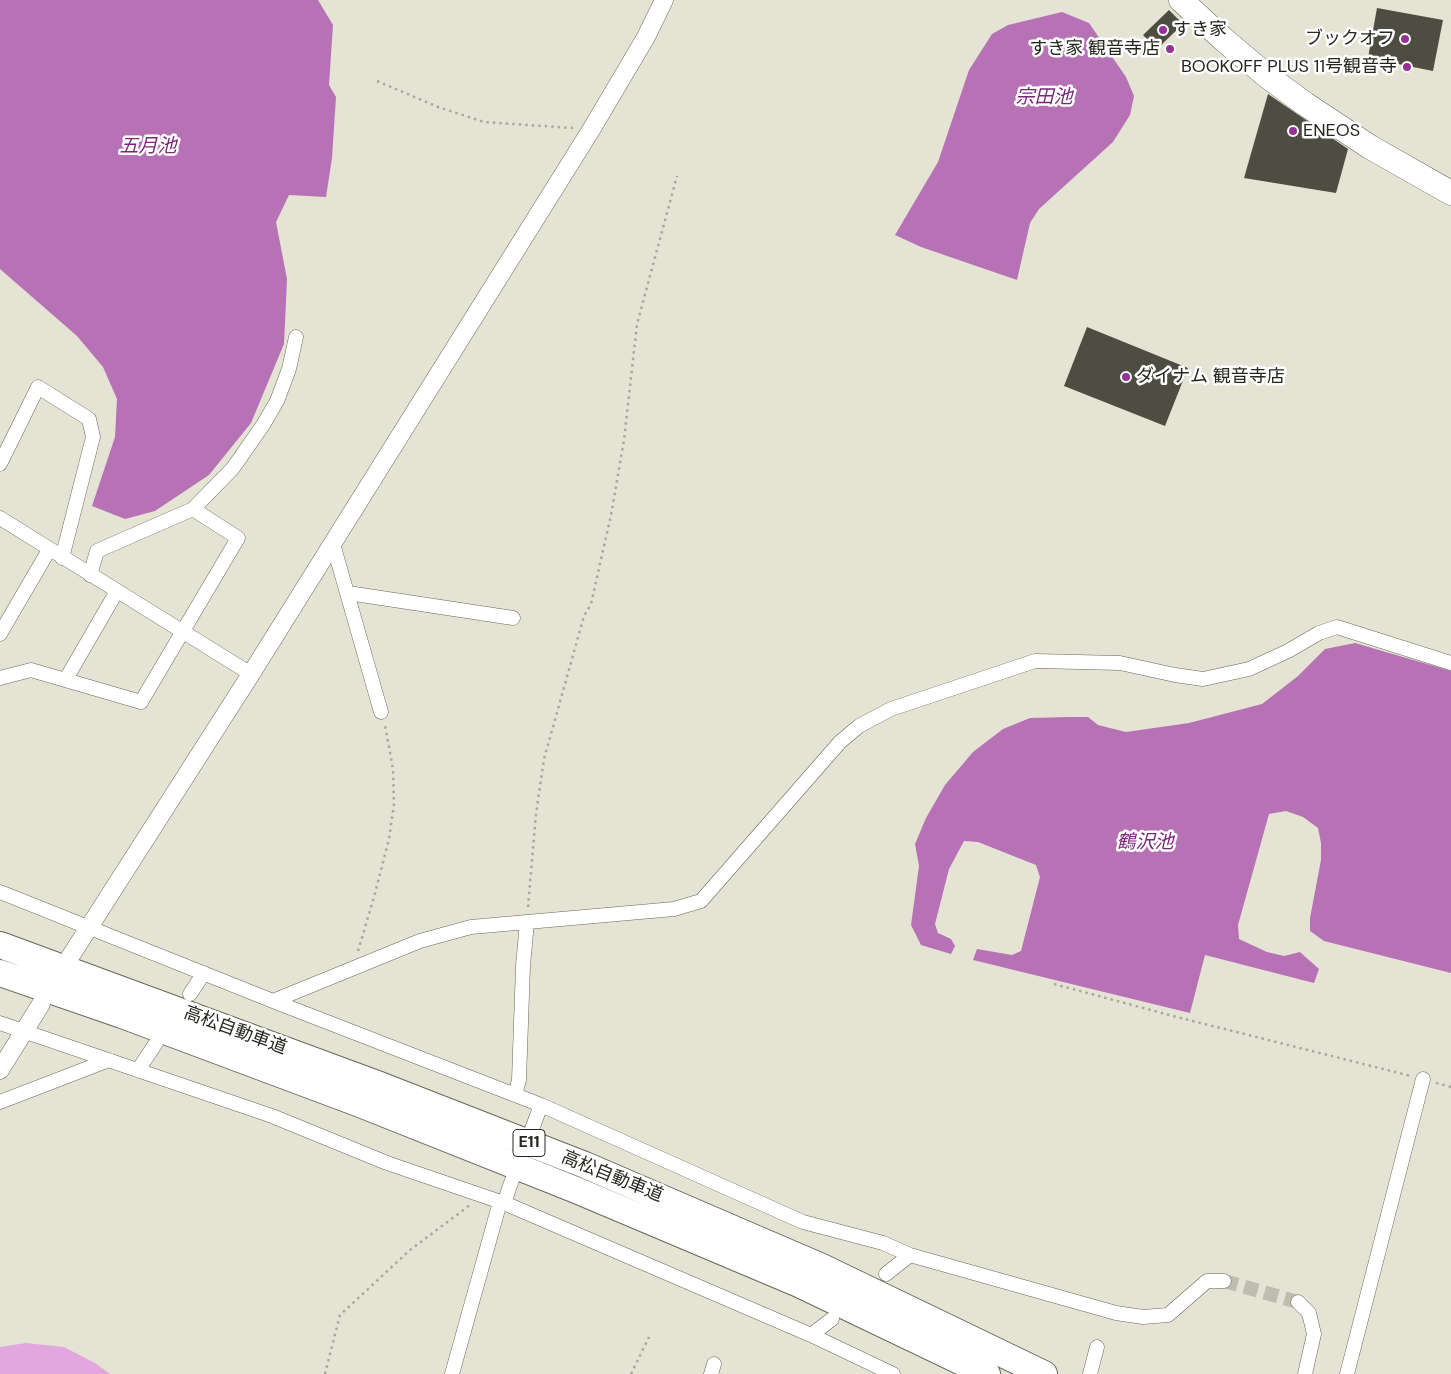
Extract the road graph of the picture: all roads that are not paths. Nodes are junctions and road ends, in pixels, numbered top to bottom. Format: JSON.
{"nodes":[{"id":1,"x":664,"y":0,"type":"edge"},
{"id":2,"x":1181,"y":0,"type":"edge"},
{"id":3,"x":1451,"y":193,"type":"edge"},
{"id":4,"x":296,"y":337,"type":"dead end"},
{"id":5,"x":0,"y":464,"type":"edge"},
{"id":6,"x":193,"y":509,"type":"junction"},
{"id":7,"x":0,"y":518,"type":"edge"},
{"id":8,"x":333,"y":544,"type":"junction"},
{"id":9,"x":49,"y":550,"type":"junction"},
{"id":10,"x":62,"y":558,"type":"junction"},
{"id":11,"x":90,"y":575,"type":"junction"},
{"id":12,"x":117,"y":591,"type":"junction"},
{"id":13,"x":348,"y":593,"type":"junction"},
{"id":14,"x":513,"y":618,"type":"dead end"},
{"id":15,"x":184,"y":632,"type":"junction"},
{"id":16,"x":0,"y":634,"type":"edge"},
{"id":17,"x":1451,"y":663,"type":"edge"},
{"id":18,"x":251,"y":674,"type":"junction"},
{"id":19,"x":0,"y":678,"type":"edge"},
{"id":20,"x":66,"y":679,"type":"junction"},
{"id":21,"x":381,"y":712,"type":"road end"},
{"id":22,"x":0,"y":892,"type":"edge"},
{"id":23,"x":527,"y":922,"type":"junction"},
{"id":24,"x":90,"y":927,"type":"junction"},
{"id":25,"x":0,"y":945,"type":"edge"},
{"id":26,"x":70,"y":956,"type":"dead end"},
{"id":27,"x":0,"y":973,"type":"edge"},
{"id":28,"x":204,"y":974,"type":"junction"},
{"id":29,"x":190,"y":994,"type":"dead end"},
{"id":30,"x":273,"y":1001,"type":"junction"},
{"id":31,"x":41,"y":1004,"type":"dead end"},
{"id":32,"x":0,"y":1023,"type":"edge"},
{"id":33,"x":24,"y":1031,"type":"junction"},
{"id":34,"x":156,"y":1043,"type":"dead end"},
{"id":35,"x":109,"y":1060,"type":"junction"},
{"id":36,"x":0,"y":1070,"type":"edge"},
{"id":37,"x":138,"y":1070,"type":"junction"},
{"id":38,"x":1423,"y":1079,"type":"road end"},
{"id":39,"x":515,"y":1095,"type":"junction"},
{"id":40,"x":0,"y":1102,"type":"edge"},
{"id":41,"x":540,"y":1105,"type":"junction"},
{"id":42,"x":532,"y":1129,"type":"dead end"},
{"id":43,"x":512,"y":1180,"type":"dead end"},
{"id":44,"x":502,"y":1202,"type":"junction"},
{"id":45,"x":910,"y":1255,"type":"junction"},
{"id":46,"x":886,"y":1274,"type":"dead end"},
{"id":47,"x":1224,"y":1281,"type":"tunnel mouth"},
{"id":48,"x":1298,"y":1302,"type":"tunnel mouth"},
{"id":49,"x":832,"y":1319,"type":"dead end"},
{"id":50,"x":811,"y":1336,"type":"junction"},
{"id":51,"x":1097,"y":1347,"type":"dead end"},
{"id":52,"x":452,"y":1374,"type":"edge"},
{"id":53,"x":893,"y":1374,"type":"edge"},
{"id":54,"x":987,"y":1374,"type":"edge"},
{"id":55,"x":1044,"y":1374,"type":"edge"},
{"id":56,"x":1090,"y":1374,"type":"edge"},
{"id":57,"x":1305,"y":1374,"type":"edge"},
{"id":58,"x":1346,"y":1374,"type":"edge"}],
"edges":[{"from":1,"to":8,"type":"street"},
{"from":2,"to":3,"type":"highway"},
{"from":4,"to":6,"type":"street"},
{"from":5,"to":10,"type":"street"},
{"from":6,"to":11,"type":"street"},
{"from":6,"to":15,"type":"street"},
{"from":7,"to":9,"type":"street"},
{"from":8,"to":13,"type":"street"},
{"from":8,"to":18,"type":"street"},
{"from":9,"to":10,"type":"street"},
{"from":9,"to":16,"type":"street"},
{"from":10,"to":11,"type":"street"},
{"from":11,"to":12,"type":"street"},
{"from":12,"to":15,"type":"street"},
{"from":12,"to":20,"type":"street"},
{"from":13,"to":14,"type":"street"},
{"from":13,"to":21,"type":"street"},
{"from":15,"to":18,"type":"street"},
{"from":15,"to":20,"type":"street"},
{"from":17,"to":23,"type":"street"},
{"from":18,"to":24,"type":"street"},
{"from":19,"to":20,"type":"street"},
{"from":22,"to":24,"type":"street"},
{"from":23,"to":30,"type":"street"},
{"from":23,"to":39,"type":"street"},
{"from":24,"to":26,"type":"street"},
{"from":24,"to":28,"type":"street"},
{"from":25,"to":55,"type":"highway","name":"高松自動車道","number":"E11"},
{"from":27,"to":54,"type":"highway","name":"高松自動車道","number":"E11"},
{"from":28,"to":29,"type":"street"},
{"from":28,"to":30,"type":"street"},
{"from":30,"to":39,"type":"street"},
{"from":31,"to":33,"type":"street"},
{"from":32,"to":33,"type":"street"},
{"from":33,"to":35,"type":"street"},
{"from":33,"to":36,"type":"street"},
{"from":34,"to":37,"type":"street"},
{"from":35,"to":37,"type":"street"},
{"from":35,"to":40,"type":"street"},
{"from":37,"to":44,"type":"street"},
{"from":38,"to":58,"type":"street"},
{"from":39,"to":41,"type":"street"},
{"from":41,"to":42,"type":"street"},
{"from":41,"to":45,"type":"street"},
{"from":43,"to":44,"type":"street"},
{"from":44,"to":50,"type":"street"},
{"from":44,"to":52,"type":"street"},
{"from":45,"to":46,"type":"street"},
{"from":45,"to":47,"type":"street"},
{"from":48,"to":57,"type":"street"},
{"from":49,"to":50,"type":"street"},
{"from":50,"to":53,"type":"street"},
{"from":51,"to":56,"type":"street"}]}
